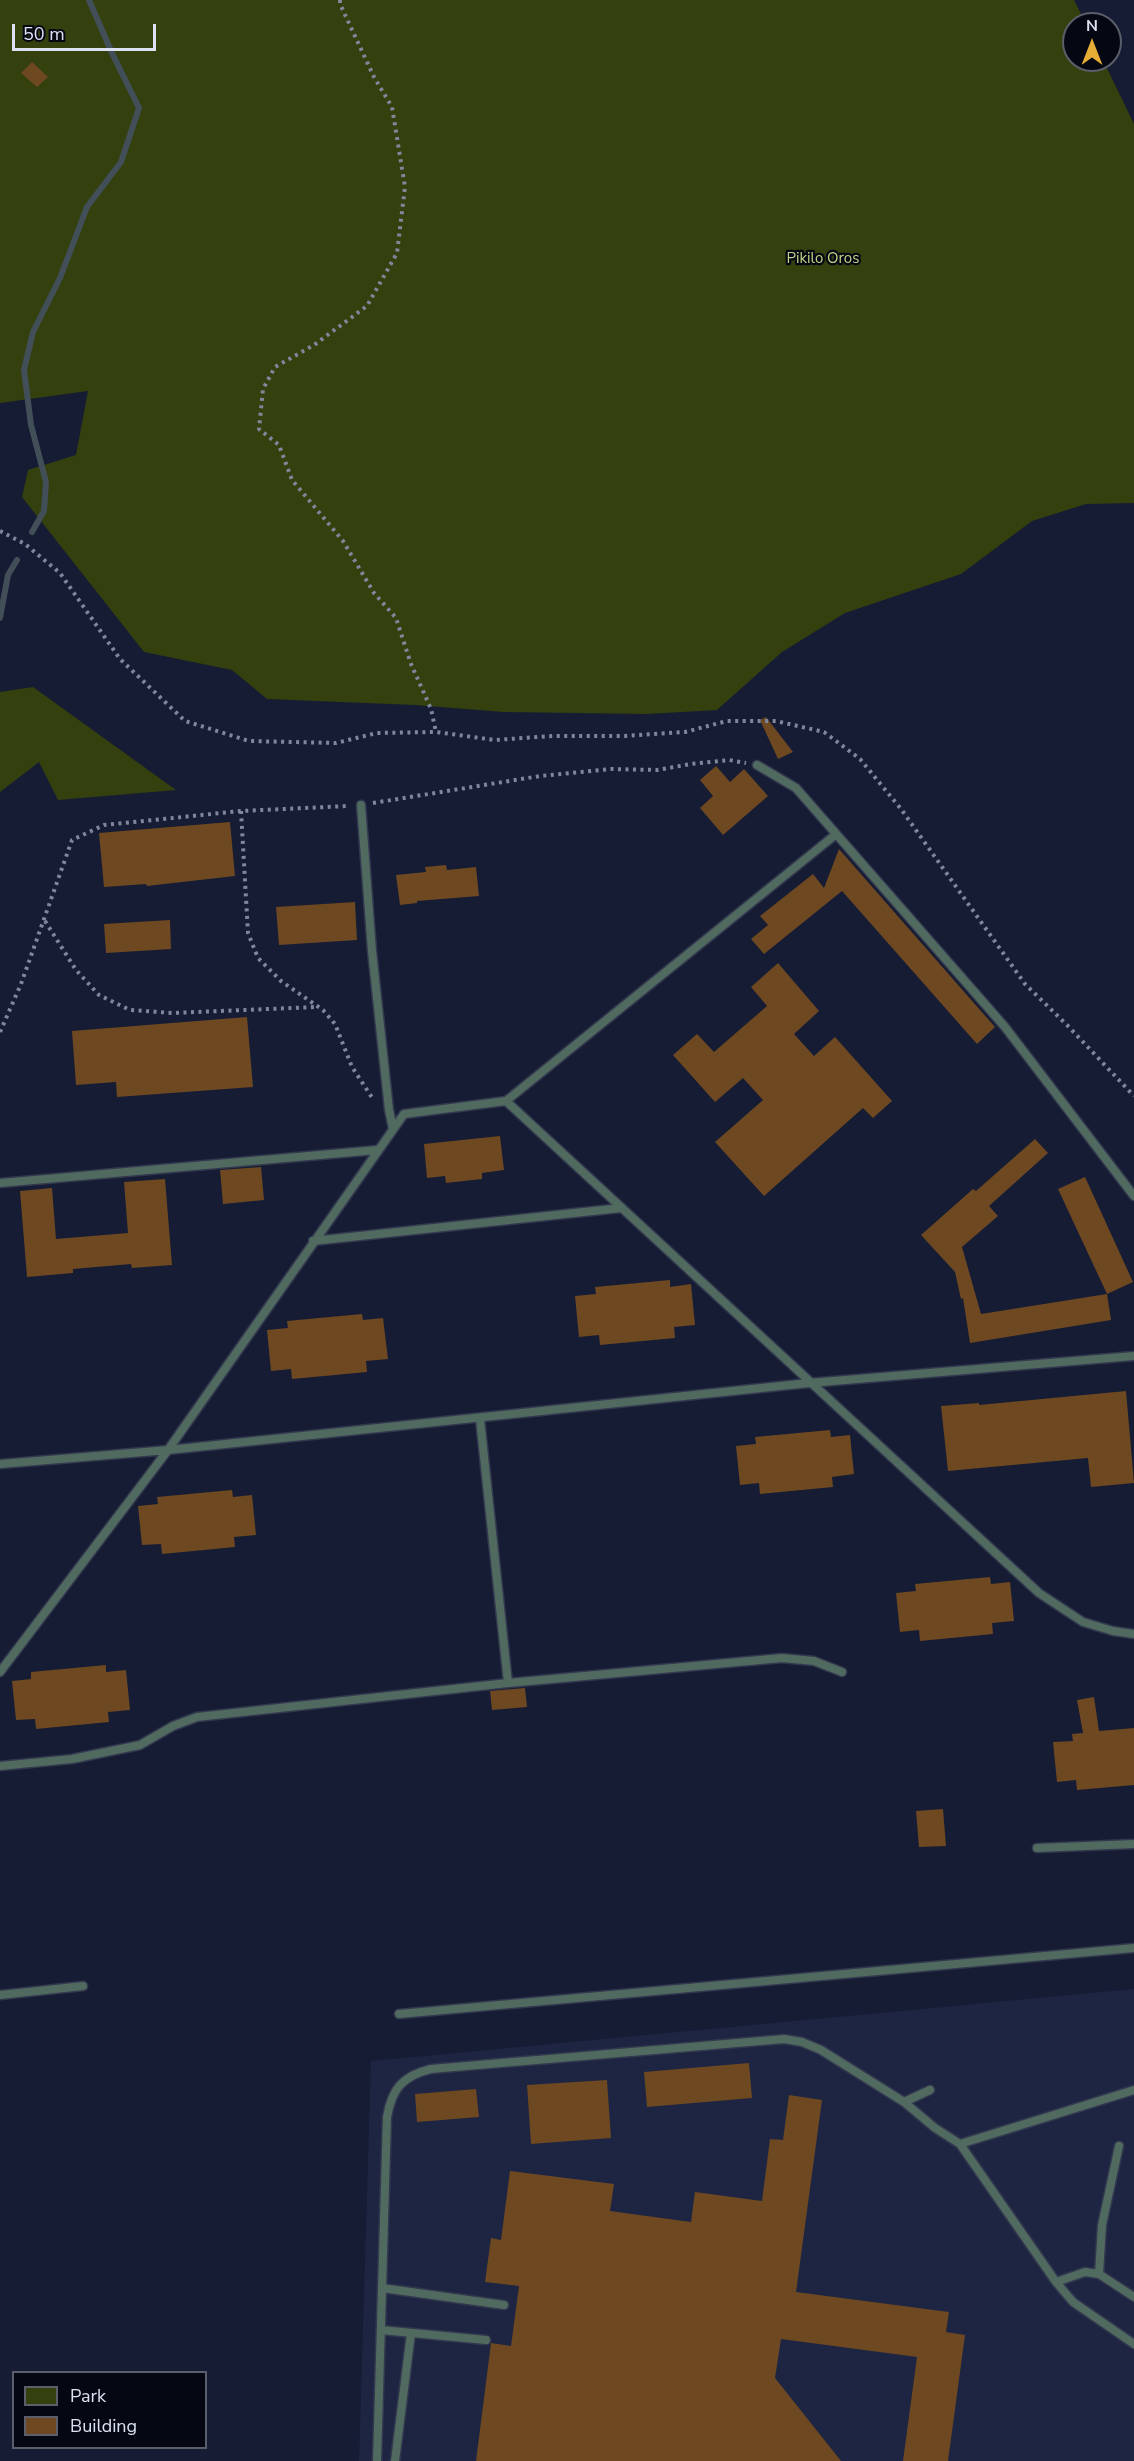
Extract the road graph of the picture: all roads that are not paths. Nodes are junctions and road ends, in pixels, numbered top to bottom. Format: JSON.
{"nodes":[{"id":1,"x":757,"y":765,"type":"road end"},
{"id":2,"x":361,"y":805,"type":"road end"},
{"id":3,"x":835,"y":835,"type":"junction"},
{"id":4,"x":506,"y":1101,"type":"junction"},
{"id":5,"x":393,"y":1129,"type":"junction"},
{"id":6,"x":377,"y":1150,"type":"junction"},
{"id":7,"x":0,"y":1183,"type":"edge"},
{"id":8,"x":1134,"y":1196,"type":"edge"},
{"id":9,"x":621,"y":1208,"type":"junction"},
{"id":10,"x":313,"y":1241,"type":"junction"},
{"id":11,"x":1134,"y":1356,"type":"edge"},
{"id":12,"x":809,"y":1383,"type":"junction"},
{"id":13,"x":480,"y":1419,"type":"junction"},
{"id":14,"x":168,"y":1450,"type":"junction"},
{"id":15,"x":0,"y":1464,"type":"edge"},
{"id":16,"x":1134,"y":1634,"type":"edge"},
{"id":17,"x":0,"y":1672,"type":"edge"},
{"id":18,"x":842,"y":1672,"type":"dead end"},
{"id":19,"x":508,"y":1683,"type":"junction"},
{"id":20,"x":0,"y":1766,"type":"edge"},
{"id":21,"x":1134,"y":1844,"type":"edge"},
{"id":22,"x":1036,"y":1848,"type":"dead end"},
{"id":23,"x":1134,"y":1948,"type":"edge"},
{"id":24,"x":83,"y":1986,"type":"dead end"},
{"id":25,"x":0,"y":1995,"type":"edge"},
{"id":26,"x":399,"y":2014,"type":"dead end"},
{"id":27,"x":930,"y":2090,"type":"dead end"},
{"id":28,"x":1134,"y":2090,"type":"edge"},
{"id":29,"x":904,"y":2102,"type":"junction"},
{"id":30,"x":960,"y":2144,"type":"junction"},
{"id":31,"x":1119,"y":2146,"type":"dead end"},
{"id":32,"x":1099,"y":2274,"type":"junction"},
{"id":33,"x":1056,"y":2283,"type":"junction"},
{"id":34,"x":382,"y":2288,"type":"junction"},
{"id":35,"x":1134,"y":2297,"type":"edge"},
{"id":36,"x":504,"y":2305,"type":"dead end"},
{"id":37,"x":381,"y":2330,"type":"junction"},
{"id":38,"x":411,"y":2333,"type":"junction"},
{"id":39,"x":486,"y":2340,"type":"dead end"},
{"id":40,"x":1134,"y":2344,"type":"edge"},
{"id":41,"x":377,"y":2461,"type":"edge"},
{"id":42,"x":395,"y":2461,"type":"edge"}],
"edges":[{"from":1,"to":3,"type":"lane"},
{"from":2,"to":5,"type":"lane"},
{"from":3,"to":4,"type":"lane"},
{"from":3,"to":8,"type":"lane"},
{"from":4,"to":5,"type":"lane"},
{"from":4,"to":9,"type":"lane"},
{"from":5,"to":6,"type":"lane"},
{"from":6,"to":7,"type":"lane"},
{"from":6,"to":10,"type":"lane"},
{"from":9,"to":10,"type":"lane"},
{"from":9,"to":12,"type":"lane"},
{"from":10,"to":14,"type":"lane"},
{"from":11,"to":12,"type":"lane"},
{"from":12,"to":13,"type":"lane"},
{"from":12,"to":16,"type":"lane"},
{"from":13,"to":14,"type":"lane"},
{"from":13,"to":19,"type":"lane"},
{"from":14,"to":15,"type":"lane"},
{"from":14,"to":17,"type":"lane"},
{"from":18,"to":19,"type":"lane"},
{"from":19,"to":20,"type":"lane"},
{"from":21,"to":22,"type":"lane"},
{"from":23,"to":26,"type":"lane"},
{"from":24,"to":25,"type":"lane"},
{"from":27,"to":29,"type":"lane"},
{"from":28,"to":30,"type":"lane"},
{"from":29,"to":30,"type":"lane"},
{"from":29,"to":34,"type":"lane"},
{"from":30,"to":33,"type":"lane"},
{"from":31,"to":32,"type":"lane"},
{"from":32,"to":33,"type":"lane"},
{"from":32,"to":35,"type":"lane"},
{"from":33,"to":40,"type":"lane"},
{"from":34,"to":36,"type":"lane"},
{"from":34,"to":37,"type":"lane"},
{"from":37,"to":38,"type":"lane"},
{"from":37,"to":41,"type":"lane"},
{"from":38,"to":39,"type":"lane"},
{"from":38,"to":42,"type":"lane"}]}
